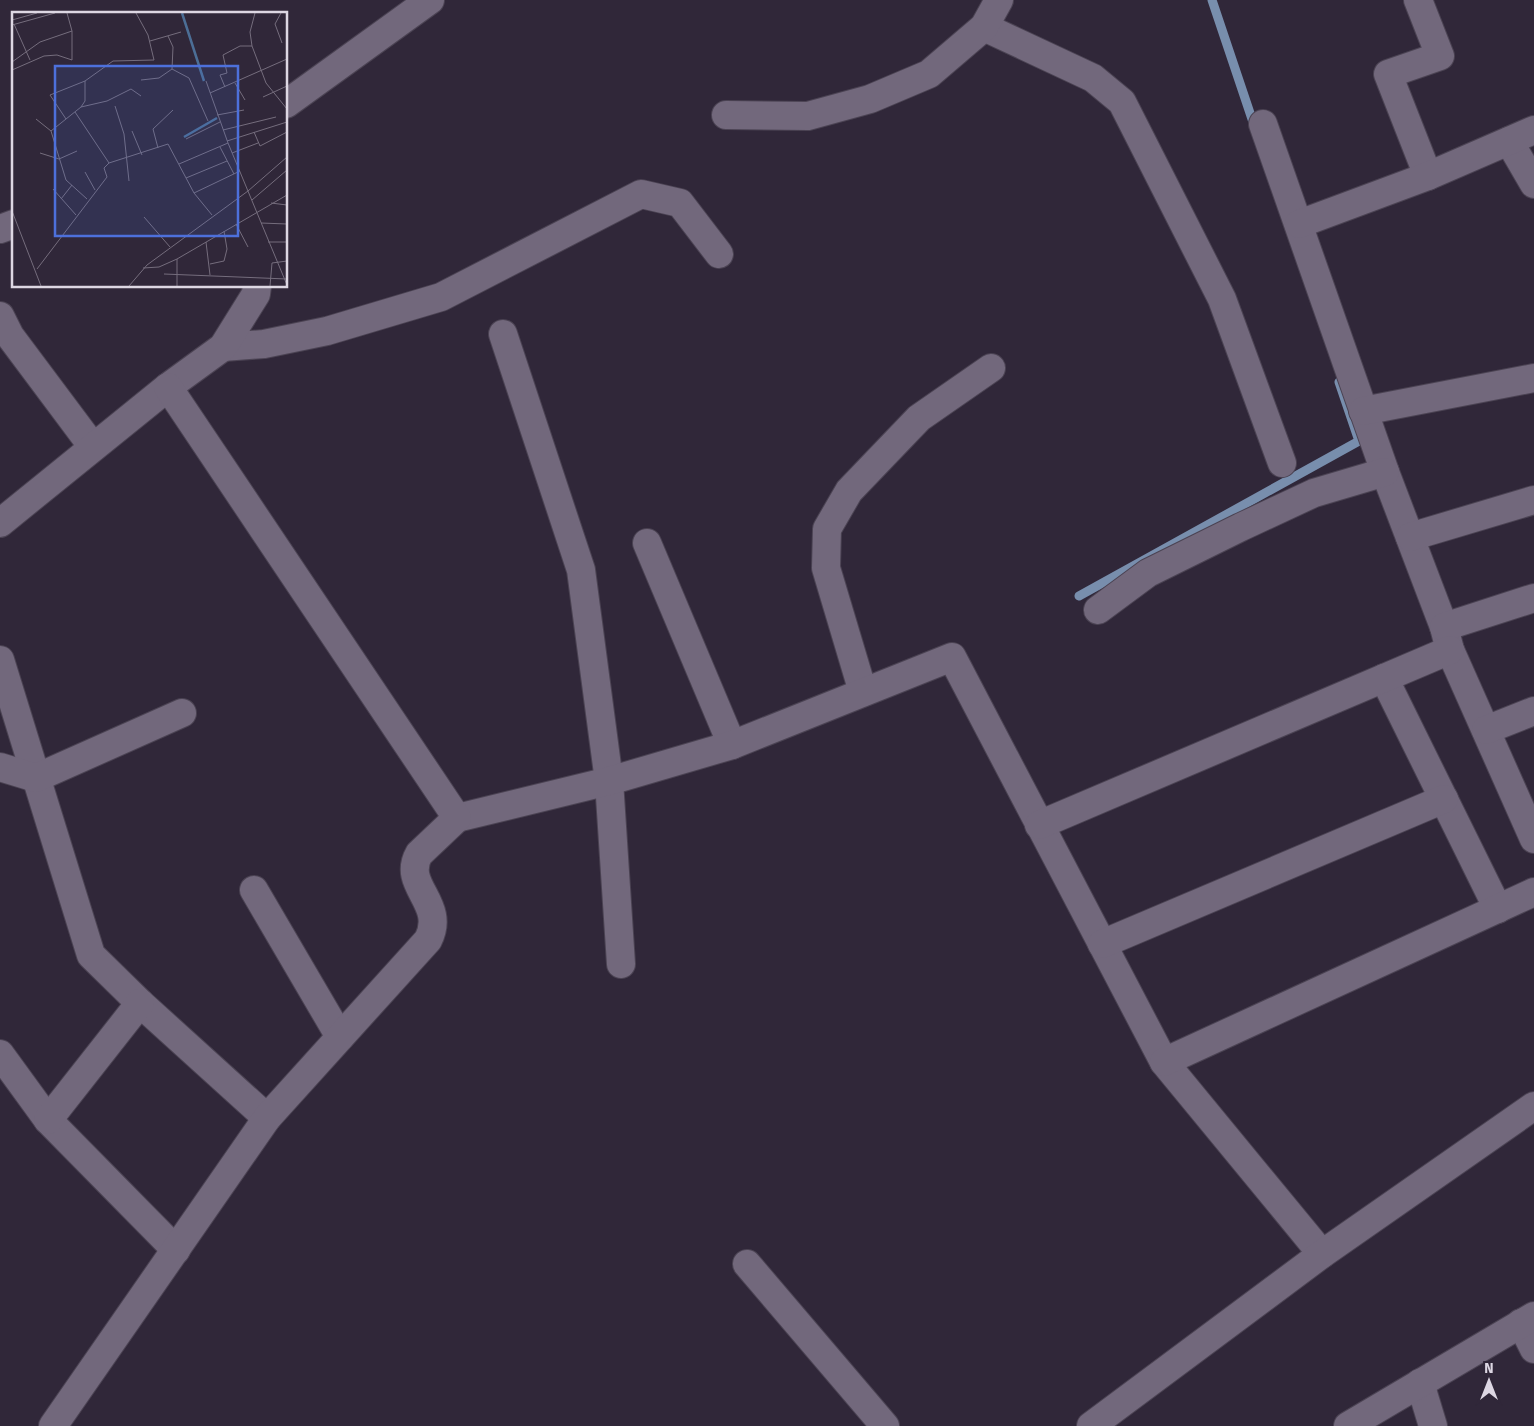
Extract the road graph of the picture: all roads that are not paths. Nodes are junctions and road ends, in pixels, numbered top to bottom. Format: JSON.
{"nodes":[{"id":1,"x":430,"y":0,"type":"edge"},
{"id":2,"x":998,"y":0,"type":"edge"},
{"id":3,"x":1418,"y":0,"type":"edge"},
{"id":4,"x":984,"y":27,"type":"junction"},
{"id":5,"x":288,"y":103,"type":"edge"},
{"id":6,"x":726,"y":115,"type":"dead end"},
{"id":7,"x":1264,"y":124,"type":"dead end"},
{"id":8,"x":1534,"y":130,"type":"edge"},
{"id":9,"x":1509,"y":141,"type":"junction"},
{"id":10,"x":1428,"y":176,"type":"junction"},
{"id":11,"x":1534,"y":184,"type":"edge"},
{"id":12,"x":1299,"y":224,"type":"junction"},
{"id":13,"x":12,"y":225,"type":"edge"},
{"id":14,"x":0,"y":229,"type":"edge"},
{"id":15,"x":719,"y":254,"type":"dead end"},
{"id":16,"x":256,"y":288,"type":"edge"},
{"id":17,"x":0,"y":316,"type":"edge"},
{"id":18,"x":503,"y":334,"type":"dead end"},
{"id":19,"x":223,"y":347,"type":"junction"},
{"id":20,"x":991,"y":368,"type":"dead end"},
{"id":21,"x":1534,"y":378,"type":"edge"},
{"id":22,"x":168,"y":386,"type":"junction"},
{"id":23,"x":1363,"y":410,"type":"junction"},
{"id":24,"x":93,"y":447,"type":"junction"},
{"id":25,"x":1282,"y":463,"type":"dead end"},
{"id":26,"x":1385,"y":472,"type":"junction"},
{"id":27,"x":1534,"y":500,"type":"edge"},
{"id":28,"x":0,"y":523,"type":"edge"},
{"id":29,"x":1410,"y":537,"type":"junction"},
{"id":30,"x":647,"y":543,"type":"dead end"},
{"id":31,"x":1534,"y":598,"type":"edge"},
{"id":32,"x":1098,"y":610,"type":"dead end"},
{"id":33,"x":1447,"y":638,"type":"junction"},
{"id":34,"x":0,"y":660,"type":"edge"},
{"id":35,"x":1384,"y":678,"type":"junction"},
{"id":36,"x":863,"y":692,"type":"junction"},
{"id":37,"x":1534,"y":711,"type":"edge"},
{"id":38,"x":182,"y":712,"type":"dead end"},
{"id":39,"x":1486,"y":730,"type":"junction"},
{"id":40,"x":732,"y":745,"type":"junction"},
{"id":41,"x":0,"y":767,"type":"edge"},
{"id":42,"x":36,"y":778,"type":"junction"},
{"id":43,"x":609,"y":781,"type":"junction"},
{"id":44,"x":1444,"y":799,"type":"junction"},
{"id":45,"x":458,"y":818,"type":"junction"},
{"id":46,"x":1039,"y":826,"type":"junction"},
{"id":47,"x":1534,"y":839,"type":"edge"},
{"id":48,"x":254,"y":890,"type":"dead end"},
{"id":49,"x":1534,"y":892,"type":"edge"},
{"id":50,"x":1498,"y":909,"type":"junction"},
{"id":51,"x":1102,"y":944,"type":"junction"},
{"id":52,"x":621,"y":964,"type":"dead end"},
{"id":53,"x":140,"y":1003,"type":"junction"},
{"id":54,"x":340,"y":1037,"type":"junction"},
{"id":55,"x":0,"y":1054,"type":"edge"},
{"id":56,"x":1164,"y":1062,"type":"junction"},
{"id":57,"x":1534,"y":1106,"type":"edge"},
{"id":58,"x":267,"y":1118,"type":"junction"},
{"id":59,"x":48,"y":1120,"type":"junction"},
{"id":60,"x":176,"y":1250,"type":"junction"},
{"id":61,"x":1322,"y":1254,"type":"junction"},
{"id":62,"x":748,"y":1264,"type":"dead end"},
{"id":63,"x":1528,"y":1319,"type":"edge"},
{"id":64,"x":1534,"y":1349,"type":"edge"},
{"id":65,"x":1420,"y":1383,"type":"junction"},
{"id":66,"x":54,"y":1426,"type":"edge"},
{"id":67,"x":885,"y":1426,"type":"edge"},
{"id":68,"x":1091,"y":1426,"type":"edge"},
{"id":69,"x":1348,"y":1426,"type":"edge"},
{"id":70,"x":1433,"y":1426,"type":"edge"}],
"edges":[{"from":1,"to":5,"type":"street"},
{"from":2,"to":4,"type":"street"},
{"from":3,"to":10,"type":"street"},
{"from":4,"to":6,"type":"street"},
{"from":4,"to":25,"type":"street"},
{"from":7,"to":12,"type":"street"},
{"from":8,"to":9,"type":"street"},
{"from":9,"to":10,"type":"street"},
{"from":9,"to":11,"type":"street"},
{"from":10,"to":12,"type":"street"},
{"from":12,"to":23,"type":"street"},
{"from":13,"to":14,"type":"street"},
{"from":15,"to":19,"type":"street"},
{"from":16,"to":19,"type":"street"},
{"from":17,"to":24,"type":"street"},
{"from":18,"to":43,"type":"street"},
{"from":19,"to":22,"type":"street"},
{"from":20,"to":36,"type":"street"},
{"from":21,"to":23,"type":"street"},
{"from":22,"to":24,"type":"street"},
{"from":22,"to":45,"type":"street"},
{"from":23,"to":26,"type":"street"},
{"from":24,"to":28,"type":"street"},
{"from":26,"to":29,"type":"street"},
{"from":26,"to":32,"type":"street"},
{"from":27,"to":29,"type":"street"},
{"from":29,"to":33,"type":"street"},
{"from":30,"to":40,"type":"street"},
{"from":31,"to":33,"type":"street"},
{"from":33,"to":35,"type":"street"},
{"from":33,"to":39,"type":"street"},
{"from":34,"to":42,"type":"street"},
{"from":35,"to":44,"type":"street"},
{"from":35,"to":46,"type":"street"},
{"from":36,"to":40,"type":"street"},
{"from":36,"to":46,"type":"street"},
{"from":37,"to":39,"type":"street"},
{"from":38,"to":42,"type":"street"},
{"from":39,"to":47,"type":"street"},
{"from":40,"to":43,"type":"street"},
{"from":41,"to":42,"type":"street"},
{"from":42,"to":53,"type":"street"},
{"from":43,"to":45,"type":"street"},
{"from":43,"to":52,"type":"street"},
{"from":44,"to":50,"type":"street"},
{"from":44,"to":51,"type":"street"},
{"from":45,"to":54,"type":"street"},
{"from":46,"to":51,"type":"street"},
{"from":48,"to":54,"type":"street"},
{"from":49,"to":50,"type":"street"},
{"from":50,"to":56,"type":"street"},
{"from":51,"to":56,"type":"street"},
{"from":53,"to":58,"type":"street"},
{"from":53,"to":59,"type":"street"},
{"from":54,"to":58,"type":"street"},
{"from":55,"to":59,"type":"street"},
{"from":56,"to":61,"type":"street"},
{"from":57,"to":61,"type":"street"},
{"from":58,"to":60,"type":"street"},
{"from":59,"to":60,"type":"street"},
{"from":60,"to":66,"type":"street"},
{"from":61,"to":68,"type":"street"},
{"from":62,"to":67,"type":"street"},
{"from":63,"to":64,"type":"street"},
{"from":63,"to":65,"type":"street"},
{"from":65,"to":69,"type":"street"},
{"from":65,"to":70,"type":"street"}]}
